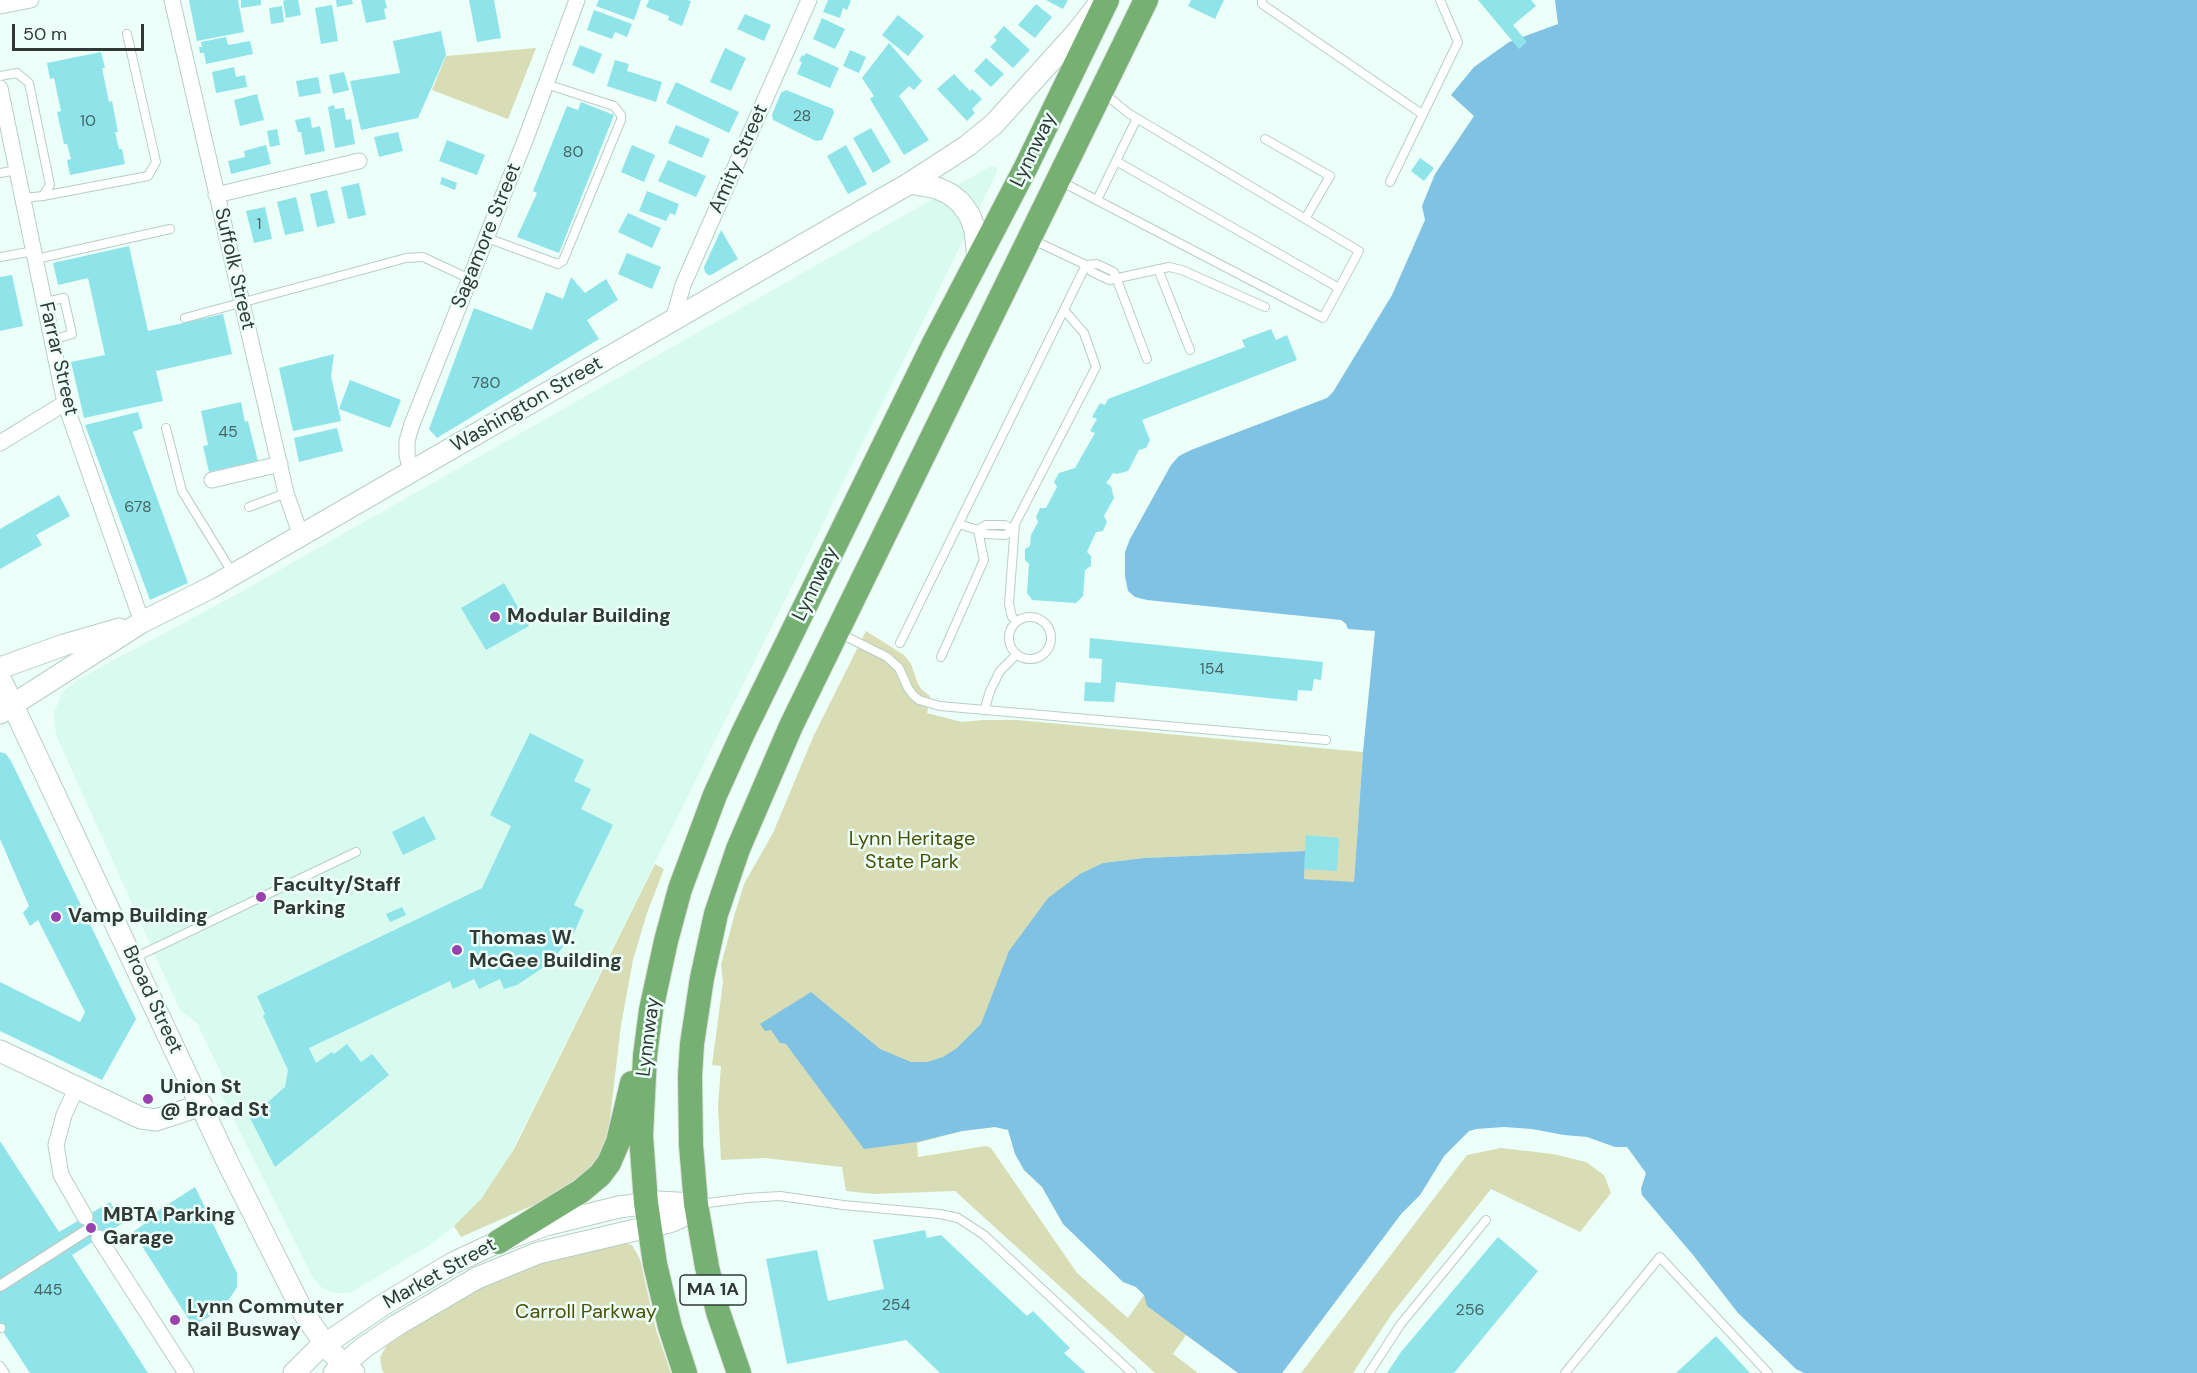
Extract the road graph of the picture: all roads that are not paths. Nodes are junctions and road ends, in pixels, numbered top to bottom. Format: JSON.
{"nodes":[{"id":1,"x":31,"y":0,"type":"edge"},
{"id":2,"x":172,"y":0,"type":"edge"},
{"id":3,"x":577,"y":0,"type":"edge"},
{"id":4,"x":809,"y":0,"type":"edge"},
{"id":5,"x":1101,"y":0,"type":"edge"},
{"id":6,"x":1107,"y":0,"type":"edge"},
{"id":7,"x":1146,"y":0,"type":"edge"},
{"id":8,"x":1262,"y":0,"type":"edge"},
{"id":9,"x":1440,"y":0,"type":"edge"},
{"id":10,"x":0,"y":6,"type":"edge"},
{"id":11,"x":127,"y":34,"type":"dead end"},
{"id":12,"x":0,"y":76,"type":"edge"},
{"id":13,"x":546,"y":84,"type":"junction"},
{"id":14,"x":0,"y":88,"type":"edge"},
{"id":15,"x":1102,"y":91,"type":"junction"},
{"id":16,"x":1422,"y":114,"type":"junction"},
{"id":17,"x":1137,"y":118,"type":"junction"},
{"id":18,"x":1265,"y":139,"type":"dead end"},
{"id":19,"x":359,"y":161,"type":"dead end"},
{"id":20,"x":1116,"y":161,"type":"junction"},
{"id":21,"x":17,"y":170,"type":"junction"},
{"id":22,"x":0,"y":173,"type":"edge"},
{"id":23,"x":1058,"y":180,"type":"junction"},
{"id":24,"x":1390,"y":182,"type":"dead end"},
{"id":25,"x":910,"y":183,"type":"junction"},
{"id":26,"x":216,"y":195,"type":"junction"},
{"id":27,"x":43,"y":196,"type":"junction"},
{"id":28,"x":23,"y":198,"type":"junction"},
{"id":29,"x":1097,"y":200,"type":"junction"},
{"id":30,"x":1305,"y":219,"type":"junction"},
{"id":31,"x":170,"y":229,"type":"dead end"},
{"id":32,"x":487,"y":238,"type":"junction"},
{"id":33,"x":1029,"y":238,"type":"junction"},
{"id":34,"x":35,"y":255,"type":"junction"},
{"id":35,"x":0,"y":257,"type":"edge"},
{"id":36,"x":978,"y":259,"type":"junction"},
{"id":37,"x":1086,"y":265,"type":"junction"},
{"id":38,"x":1158,"y":269,"type":"junction"},
{"id":39,"x":470,"y":279,"type":"junction"},
{"id":40,"x":1116,"y":279,"type":"junction"},
{"id":41,"x":1339,"y":288,"type":"junction"},
{"id":42,"x":242,"y":302,"type":"junction"},
{"id":43,"x":1265,"y":307,"type":"dead end"},
{"id":44,"x":1064,"y":310,"type":"junction"},
{"id":45,"x":185,"y":318,"type":"dead end"},
{"id":46,"x":674,"y":320,"type":"junction"},
{"id":47,"x":1190,"y":350,"type":"dead end"},
{"id":48,"x":1147,"y":359,"type":"dead end"},
{"id":49,"x":66,"y":403,"type":"junction"},
{"id":50,"x":166,"y":428,"type":"dead end"},
{"id":51,"x":0,"y":443,"type":"edge"},
{"id":52,"x":280,"y":464,"type":"junction"},
{"id":53,"x":411,"y":472,"type":"junction"},
{"id":54,"x":212,"y":480,"type":"dead end"},
{"id":55,"x":286,"y":493,"type":"junction"},
{"id":56,"x":249,"y":507,"type":"dead end"},
{"id":57,"x":958,"y":524,"type":"junction"},
{"id":58,"x":978,"y":530,"type":"junction"},
{"id":59,"x":1014,"y":530,"type":"junction"},
{"id":60,"x":301,"y":536,"type":"junction"},
{"id":61,"x":233,"y":575,"type":"junction"},
{"id":62,"x":1017,"y":621,"type":"junction"},
{"id":63,"x":142,"y":622,"type":"junction"},
{"id":64,"x":836,"y":632,"type":"junction"},
{"id":65,"x":900,"y":643,"type":"dead end"},
{"id":66,"x":1017,"y":654,"type":"junction"},
{"id":67,"x":941,"y":657,"type":"dead end"},
{"id":68,"x":0,"y":668,"type":"edge"},
{"id":69,"x":0,"y":678,"type":"edge"},
{"id":70,"x":985,"y":708,"type":"junction"},
{"id":71,"x":6,"y":709,"type":"edge"},
{"id":72,"x":1326,"y":740,"type":"dead end"},
{"id":73,"x":356,"y":852,"type":"dead end"},
{"id":74,"x":132,"y":959,"type":"junction"},
{"id":75,"x":655,"y":988,"type":"junction"},
{"id":76,"x":0,"y":1051,"type":"edge"},
{"id":77,"x":76,"y":1088,"type":"junction"},
{"id":78,"x":202,"y":1105,"type":"junction"},
{"id":79,"x":646,"y":1203,"type":"junction"},
{"id":80,"x":696,"y":1204,"type":"junction"},
{"id":81,"x":1486,"y":1220,"type":"dead end"},
{"id":82,"x":92,"y":1227,"type":"junction"},
{"id":83,"x":649,"y":1228,"type":"junction"},
{"id":84,"x":498,"y":1242,"type":"junction"},
{"id":85,"x":0,"y":1286,"type":"edge"},
{"id":86,"x":324,"y":1345,"type":"junction"},
{"id":87,"x":0,"y":1366,"type":"edge"},
{"id":88,"x":344,"y":1370,"type":"edge"},
{"id":89,"x":4,"y":1373,"type":"edge"},
{"id":90,"x":186,"y":1373,"type":"edge"},
{"id":91,"x":294,"y":1373,"type":"edge"},
{"id":92,"x":685,"y":1373,"type":"edge"},
{"id":93,"x":739,"y":1373,"type":"edge"},
{"id":94,"x":1132,"y":1373,"type":"edge"},
{"id":95,"x":1369,"y":1373,"type":"edge"},
{"id":96,"x":1565,"y":1373,"type":"edge"},
{"id":97,"x":1768,"y":1373,"type":"edge"}],
"edges":[{"from":1,"to":10,"type":"street"},
{"from":2,"to":26,"type":"street","name":"Suffolk Street"},
{"from":3,"to":13,"type":"street","name":"Sagamore Street"},
{"from":4,"to":46,"type":"street","name":"Amity Street"},
{"from":5,"to":25,"type":"main road","name":"Washington Street"},
{"from":6,"to":36,"type":"highway","name":"Lynnway"},
{"from":7,"to":15,"type":"highway","name":"Lynnway"},
{"from":8,"to":16,"type":"lane"},
{"from":9,"to":16,"type":"lane"},
{"from":11,"to":27,"type":"lane"},
{"from":12,"to":27,"type":"lane"},
{"from":13,"to":32,"type":"street","name":"Sagamore Street"},
{"from":13,"to":32,"type":"lane"},
{"from":14,"to":21,"type":"street","name":"Farrar Street"},
{"from":15,"to":17,"type":"lane"},
{"from":15,"to":23,"type":"highway","name":"Lynnway"},
{"from":16,"to":24,"type":"lane"},
{"from":17,"to":20,"type":"lane"},
{"from":17,"to":30,"type":"lane"},
{"from":18,"to":30,"type":"lane"},
{"from":19,"to":26,"type":"street"},
{"from":20,"to":29,"type":"lane"},
{"from":20,"to":41,"type":"lane"},
{"from":21,"to":22,"type":"lane"},
{"from":21,"to":28,"type":"street","name":"Farrar Street"},
{"from":23,"to":29,"type":"lane"},
{"from":23,"to":33,"type":"highway","name":"Lynnway"},
{"from":25,"to":36,"type":"main road"},
{"from":25,"to":46,"type":"main road","name":"Washington Street"},
{"from":26,"to":42,"type":"street","name":"Suffolk Street"},
{"from":27,"to":28,"type":"lane"},
{"from":28,"to":34,"type":"street","name":"Farrar Street"},
{"from":29,"to":41,"type":"lane"},
{"from":30,"to":41,"type":"lane"},
{"from":31,"to":34,"type":"lane"},
{"from":32,"to":39,"type":"street","name":"Sagamore Street"},
{"from":33,"to":37,"type":"lane"},
{"from":33,"to":64,"type":"highway","name":"Lynnway"},
{"from":34,"to":35,"type":"lane"},
{"from":34,"to":49,"type":"street","name":"Farrar Street"},
{"from":36,"to":75,"type":"highway","name":"Lynnway"},
{"from":37,"to":40,"type":"lane"},
{"from":37,"to":44,"type":"lane"},
{"from":38,"to":40,"type":"lane"},
{"from":38,"to":43,"type":"lane"},
{"from":38,"to":47,"type":"lane"},
{"from":39,"to":42,"type":"lane"},
{"from":39,"to":53,"type":"street","name":"Sagamore Street"},
{"from":40,"to":48,"type":"lane"},
{"from":42,"to":45,"type":"lane"},
{"from":42,"to":52,"type":"street","name":"Suffolk Street"},
{"from":44,"to":57,"type":"lane"},
{"from":44,"to":59,"type":"lane"},
{"from":46,"to":53,"type":"main road","name":"Washington Street"},
{"from":49,"to":51,"type":"street"},
{"from":49,"to":63,"type":"street","name":"Farrar Street"},
{"from":50,"to":61,"type":"lane"},
{"from":52,"to":54,"type":"street"},
{"from":52,"to":55,"type":"street","name":"Suffolk Street"},
{"from":53,"to":60,"type":"main road","name":"Washington Street"},
{"from":55,"to":56,"type":"lane"},
{"from":55,"to":60,"type":"street","name":"Suffolk Street"},
{"from":57,"to":58,"type":"lane"},
{"from":57,"to":65,"type":"lane"},
{"from":58,"to":59,"type":"lane"},
{"from":58,"to":67,"type":"lane"},
{"from":59,"to":62,"type":"lane"},
{"from":60,"to":61,"type":"main road","name":"Washington Street"},
{"from":61,"to":63,"type":"main road","name":"Washington Street"},
{"from":62,"to":66,"type":"lane"},
{"from":62,"to":66,"type":"lane"},
{"from":63,"to":68,"type":"main road","name":"Washington Street"},
{"from":63,"to":71,"type":"main road","name":"Washington Street"},
{"from":64,"to":70,"type":"lane"},
{"from":64,"to":80,"type":"highway","name":"Lynnway"},
{"from":66,"to":70,"type":"lane"},
{"from":69,"to":71,"type":"main road","name":"Broad Street"},
{"from":70,"to":72,"type":"lane"},
{"from":71,"to":74,"type":"main road","name":"Broad Street"},
{"from":73,"to":74,"type":"lane"},
{"from":74,"to":78,"type":"main road","name":"Broad Street"},
{"from":75,"to":79,"type":"highway","name":"Lynnway"},
{"from":75,"to":84,"type":"highway"},
{"from":76,"to":77,"type":"main road"},
{"from":77,"to":78,"type":"main road"},
{"from":77,"to":82,"type":"street"},
{"from":78,"to":86,"type":"main road","name":"Broad Street"},
{"from":79,"to":80,"type":"main road"},
{"from":79,"to":83,"type":"highway","name":"Lynnway"},
{"from":79,"to":84,"type":"main road","name":"Market Street"},
{"from":80,"to":83,"type":"main road"},
{"from":80,"to":93,"type":"highway","name":"Lynnway","number":"MA 1A"},
{"from":80,"to":94,"type":"lane"},
{"from":81,"to":95,"type":"lane"},
{"from":82,"to":85,"type":"street"},
{"from":82,"to":90,"type":"street"},
{"from":83,"to":88,"type":"main road","name":"Market Street"},
{"from":83,"to":92,"type":"highway","name":"Lynnway"},
{"from":84,"to":86,"type":"main road","name":"Market Street"},
{"from":86,"to":88,"type":"main road","name":"Broad Street"},
{"from":86,"to":91,"type":"main road"},
{"from":87,"to":89,"type":"lane"},
{"from":96,"to":97,"type":"lane"}]}
